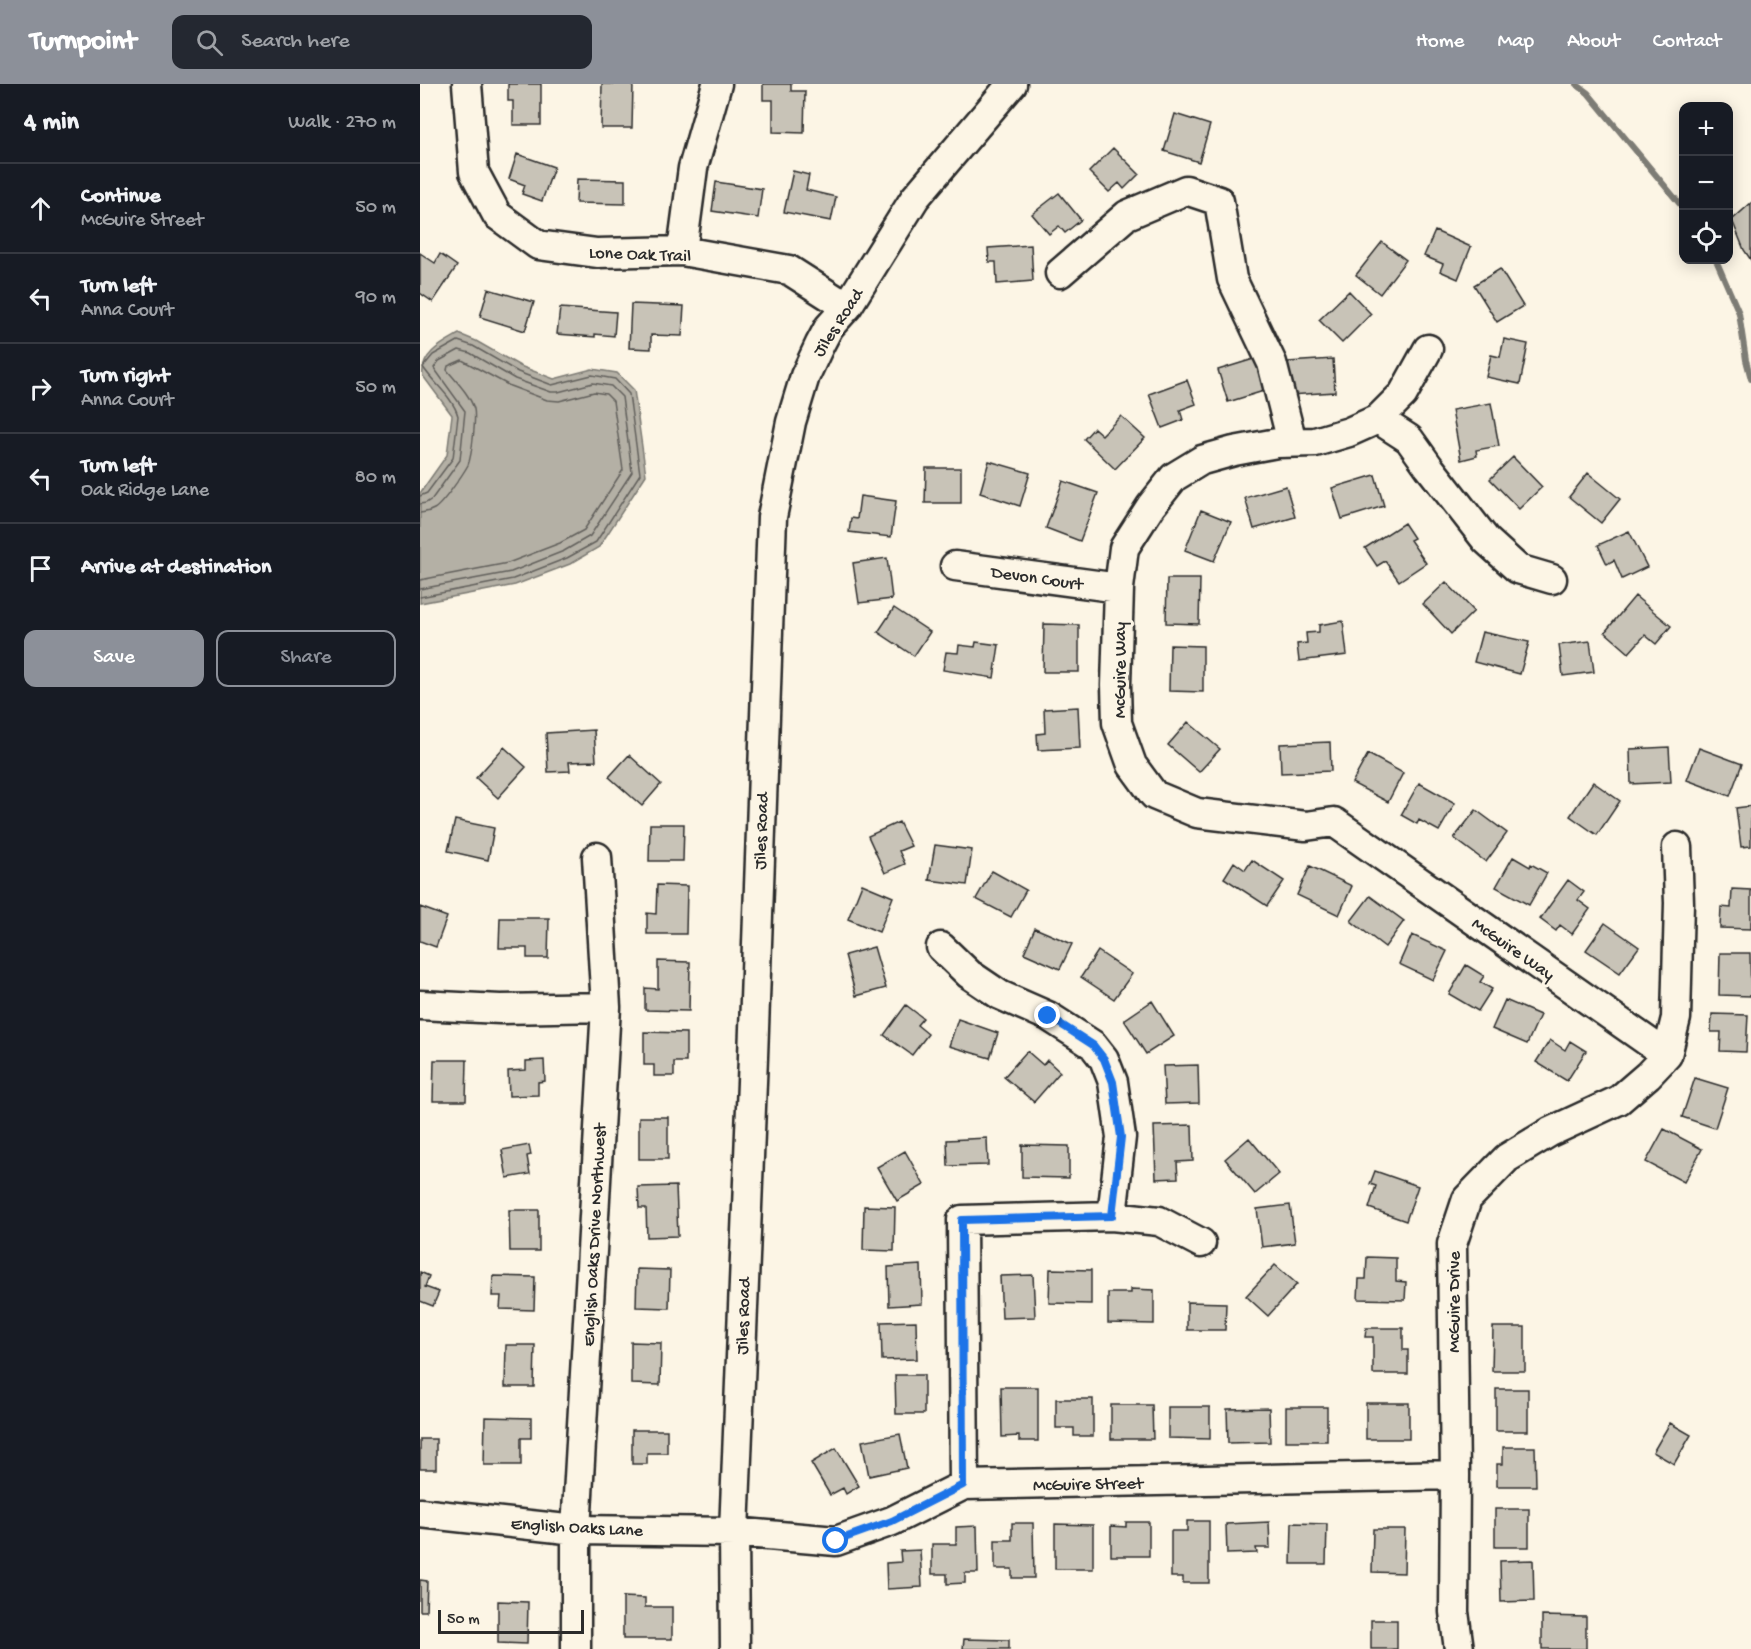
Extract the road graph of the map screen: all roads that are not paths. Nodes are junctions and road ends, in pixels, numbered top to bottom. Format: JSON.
{"nodes":[{"id":1,"x":467,"y":84,"type":"edge"},
{"id":2,"x":717,"y":84,"type":"edge"},
{"id":3,"x":1012,"y":84,"type":"edge"},
{"id":4,"x":682,"y":251,"type":"junction"},
{"id":5,"x":1060,"y":273,"type":"dead end"},
{"id":6,"x":847,"y":307,"type":"junction"},
{"id":7,"x":1428,"y":349,"type":"dead end"},
{"id":8,"x":1378,"y":419,"type":"junction"},
{"id":9,"x":1292,"y":442,"type":"junction"},
{"id":10,"x":955,"y":566,"type":"dead end"},
{"id":11,"x":1552,"y":579,"type":"dead end"},
{"id":12,"x":1119,"y":588,"type":"junction"},
{"id":13,"x":1677,"y":847,"type":"dead end"},
{"id":14,"x":597,"y":857,"type":"dead end"},
{"id":15,"x":941,"y":947,"type":"dead end"},
{"id":16,"x":420,"y":1005,"type":"edge"},
{"id":17,"x":606,"y":1006,"type":"junction"},
{"id":18,"x":1667,"y":1055,"type":"junction"},
{"id":19,"x":1112,"y":1216,"type":"junction"},
{"id":20,"x":1202,"y":1243,"type":"dead end"},
{"id":21,"x":1455,"y":1475,"type":"junction"},
{"id":22,"x":963,"y":1485,"type":"junction"},
{"id":23,"x":420,"y":1513,"type":"edge"},
{"id":24,"x":576,"y":1530,"type":"junction"},
{"id":25,"x":734,"y":1532,"type":"junction"},
{"id":26,"x":576,"y":1649,"type":"edge"},
{"id":27,"x":735,"y":1649,"type":"edge"},
{"id":28,"x":1459,"y":1649,"type":"edge"}],
"edges":[{"from":1,"to":4,"type":"street","name":"Lone Oak Trail"},
{"from":2,"to":4,"type":"street"},
{"from":3,"to":6,"type":"street","name":"Jiles Road"},
{"from":4,"to":6,"type":"street","name":"Lone Oak Trail"},
{"from":5,"to":9,"type":"street"},
{"from":6,"to":25,"type":"street","name":"Jiles Road"},
{"from":7,"to":8,"type":"street","name":"McGuire Way"},
{"from":8,"to":9,"type":"street","name":"McGuire Way"},
{"from":8,"to":11,"type":"street"},
{"from":9,"to":12,"type":"street","name":"McGuire Way"},
{"from":10,"to":12,"type":"street","name":"Devon Court"},
{"from":12,"to":18,"type":"street","name":"McGuire Way"},
{"from":13,"to":18,"type":"street"},
{"from":14,"to":17,"type":"street","name":"English Oaks Drive Northwest"},
{"from":15,"to":19,"type":"street"},
{"from":16,"to":17,"type":"street"},
{"from":17,"to":24,"type":"street","name":"English Oaks Drive Northwest"},
{"from":18,"to":21,"type":"street","name":"McGuire Drive"},
{"from":19,"to":20,"type":"street"},
{"from":19,"to":22,"type":"street"},
{"from":21,"to":22,"type":"street","name":"McGuire Street"},
{"from":21,"to":28,"type":"street","name":"McGuire Drive"},
{"from":22,"to":25,"type":"street","name":"McGuire Street"},
{"from":23,"to":24,"type":"street","name":"English Oaks Lane"},
{"from":24,"to":25,"type":"street","name":"English Oaks Lane"},
{"from":24,"to":26,"type":"street","name":"English Oaks Drive Northwest"},
{"from":25,"to":27,"type":"street","name":"Jiles Road"}]}
